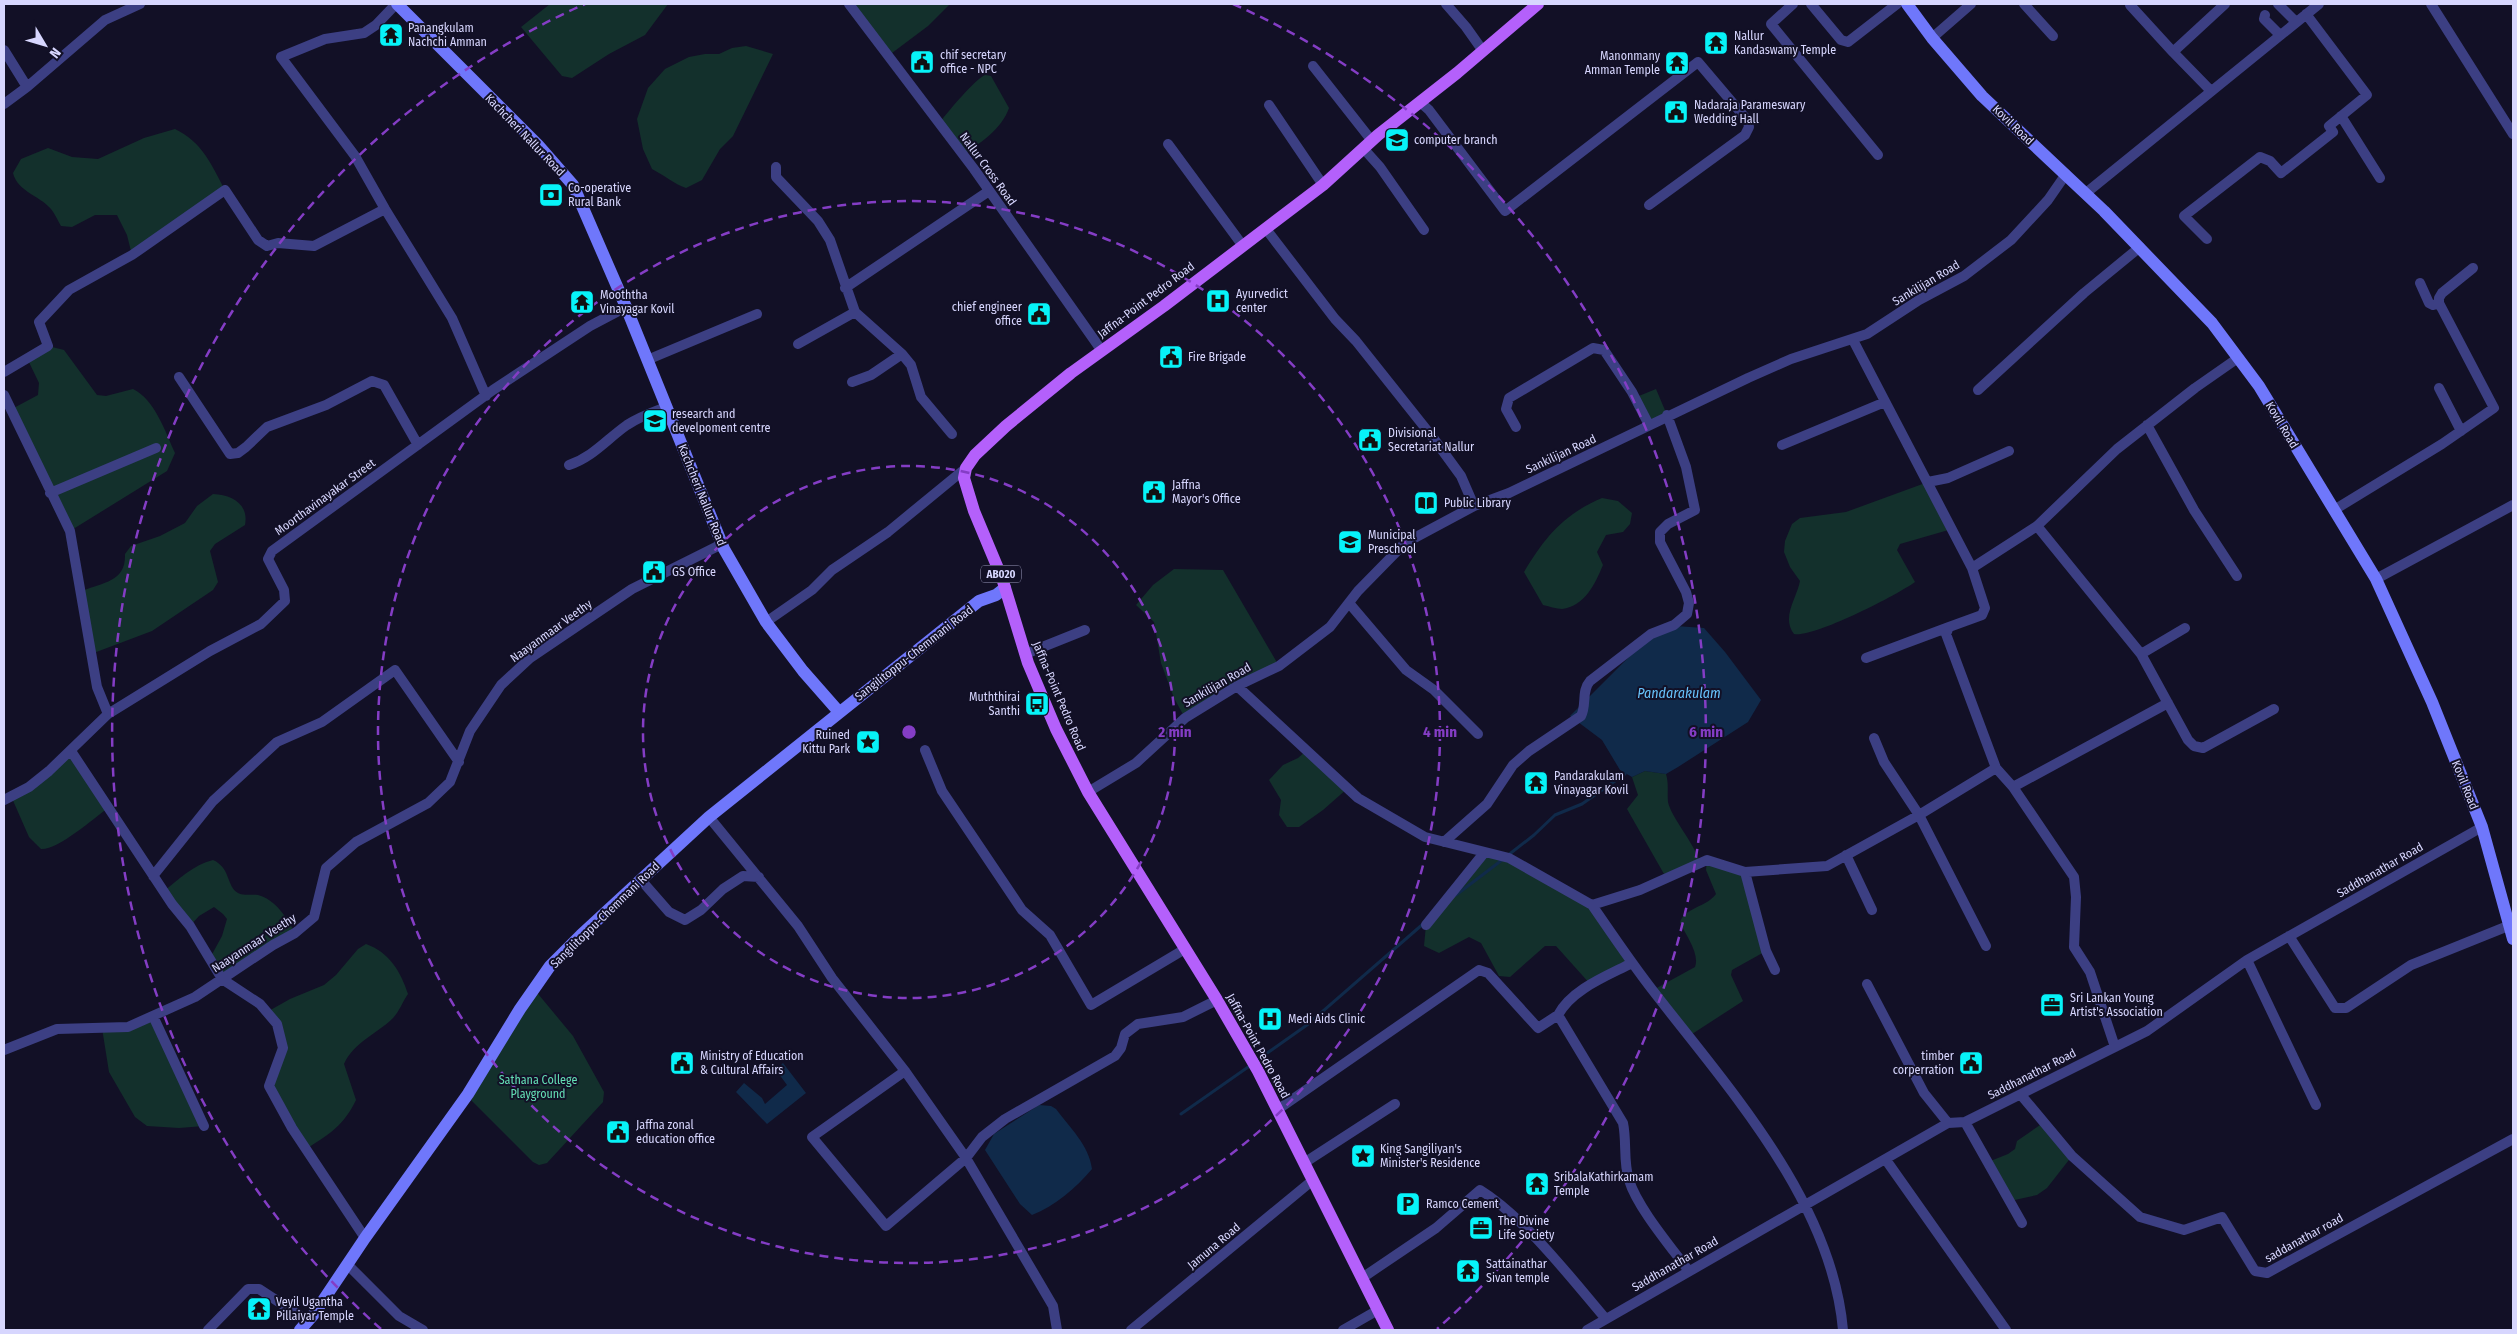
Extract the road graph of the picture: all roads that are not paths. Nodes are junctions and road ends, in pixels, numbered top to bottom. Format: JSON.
{"nodes":[{"id":1,"x":140,"y":4,"type":"edge"},
{"id":2,"x":397,"y":4,"type":"edge"},
{"id":3,"x":850,"y":4,"type":"edge"},
{"id":4,"x":1446,"y":4,"type":"edge"},
{"id":5,"x":1538,"y":4,"type":"edge"},
{"id":6,"x":1793,"y":4,"type":"edge"},
{"id":7,"x":1811,"y":4,"type":"edge"},
{"id":8,"x":1898,"y":4,"type":"edge"},
{"id":9,"x":1907,"y":4,"type":"edge"},
{"id":10,"x":1971,"y":4,"type":"edge"},
{"id":11,"x":2024,"y":4,"type":"edge"},
{"id":12,"x":2225,"y":4,"type":"edge"},
{"id":13,"x":2278,"y":4,"type":"edge"},
{"id":14,"x":2319,"y":4,"type":"edge"},
{"id":15,"x":2431,"y":4,"type":"edge"},
{"id":16,"x":2130,"y":5,"type":"edge"},
{"id":17,"x":2306,"y":14,"type":"junction"},
{"id":18,"x":2265,"y":15,"type":"dead end"},
{"id":19,"x":2296,"y":22,"type":"junction"},
{"id":20,"x":2280,"y":35,"type":"junction"},
{"id":21,"x":2053,"y":36,"type":"dead end"},
{"id":22,"x":1932,"y":38,"type":"junction"},
{"id":23,"x":4,"y":50,"type":"edge"},
{"id":24,"x":1483,"y":51,"type":"junction"},
{"id":25,"x":2173,"y":52,"type":"junction"},
{"id":26,"x":1313,"y":66,"type":"dead end"},
{"id":27,"x":27,"y":87,"type":"junction"},
{"id":28,"x":2211,"y":91,"type":"junction"},
{"id":29,"x":1420,"y":102,"type":"junction"},
{"id":30,"x":4,"y":104,"type":"edge"},
{"id":31,"x":1269,"y":106,"type":"dead end"},
{"id":32,"x":2341,"y":116,"type":"junction"},
{"id":33,"x":2513,"y":134,"type":"edge"},
{"id":34,"x":1168,"y":144,"type":"dead end"},
{"id":35,"x":1367,"y":145,"type":"junction"},
{"id":36,"x":1878,"y":155,"type":"dead end"},
{"id":37,"x":776,"y":167,"type":"dead end"},
{"id":38,"x":2066,"y":174,"type":"junction"},
{"id":39,"x":2380,"y":178,"type":"dead end"},
{"id":40,"x":1323,"y":185,"type":"junction"},
{"id":41,"x":989,"y":190,"type":"junction"},
{"id":42,"x":2086,"y":193,"type":"junction"},
{"id":43,"x":1648,"y":205,"type":"dead end"},
{"id":44,"x":385,"y":209,"type":"junction"},
{"id":45,"x":1266,"y":229,"type":"junction"},
{"id":46,"x":1424,"y":230,"type":"dead end"},
{"id":47,"x":2207,"y":239,"type":"dead end"},
{"id":48,"x":1243,"y":246,"type":"junction"},
{"id":49,"x":2140,"y":247,"type":"junction"},
{"id":50,"x":2473,"y":268,"type":"dead end"},
{"id":51,"x":2420,"y":283,"type":"dead end"},
{"id":52,"x":845,"y":288,"type":"junction"},
{"id":53,"x":2439,"y":303,"type":"junction"},
{"id":54,"x":626,"y":307,"type":"junction"},
{"id":55,"x":855,"y":312,"type":"junction"},
{"id":56,"x":757,"y":314,"type":"dead end"},
{"id":57,"x":1853,"y":340,"type":"junction"},
{"id":58,"x":798,"y":344,"type":"dead end"},
{"id":59,"x":1102,"y":351,"type":"junction"},
{"id":60,"x":902,"y":354,"type":"junction"},
{"id":61,"x":2238,"y":358,"type":"junction"},
{"id":62,"x":647,"y":360,"type":"junction"},
{"id":63,"x":4,"y":372,"type":"edge"},
{"id":64,"x":179,"y":377,"type":"dead end"},
{"id":65,"x":852,"y":382,"type":"dead end"},
{"id":66,"x":2439,"y":388,"type":"dead end"},
{"id":67,"x":1978,"y":390,"type":"dead end"},
{"id":68,"x":4,"y":395,"type":"edge"},
{"id":69,"x":486,"y":396,"type":"junction"},
{"id":70,"x":1885,"y":402,"type":"junction"},
{"id":71,"x":666,"y":407,"type":"junction"},
{"id":72,"x":1667,"y":415,"type":"junction"},
{"id":73,"x":1649,"y":425,"type":"junction"},
{"id":74,"x":2147,"y":425,"type":"junction"},
{"id":75,"x":1516,"y":428,"type":"dead end"},
{"id":76,"x":2461,"y":431,"type":"junction"},
{"id":77,"x":952,"y":434,"type":"dead end"},
{"id":78,"x":418,"y":445,"type":"junction"},
{"id":79,"x":1782,"y":445,"type":"dead end"},
{"id":80,"x":156,"y":448,"type":"dead end"},
{"id":81,"x":2009,"y":451,"type":"dead end"},
{"id":82,"x":569,"y":466,"type":"dead end"},
{"id":83,"x":966,"y":468,"type":"junction"},
{"id":84,"x":1928,"y":482,"type":"junction"},
{"id":85,"x":50,"y":493,"type":"junction"},
{"id":86,"x":2513,"y":505,"type":"edge"},
{"id":87,"x":1474,"y":506,"type":"junction"},
{"id":88,"x":2334,"y":510,"type":"junction"},
{"id":89,"x":2037,"y":526,"type":"junction"},
{"id":90,"x":722,"y":544,"type":"junction"},
{"id":91,"x":1972,"y":568,"type":"junction"},
{"id":92,"x":2237,"y":576,"type":"dead end"},
{"id":93,"x":2376,"y":579,"type":"junction"},
{"id":94,"x":1005,"y":588,"type":"junction"},
{"id":95,"x":1349,"y":603,"type":"junction"},
{"id":96,"x":766,"y":622,"type":"junction"},
{"id":97,"x":1948,"y":627,"type":"junction"},
{"id":98,"x":2185,"y":628,"type":"dead end"},
{"id":99,"x":1085,"y":630,"type":"dead end"},
{"id":100,"x":1025,"y":654,"type":"junction"},
{"id":101,"x":2141,"y":654,"type":"junction"},
{"id":102,"x":1866,"y":658,"type":"dead end"},
{"id":103,"x":1237,"y":686,"type":"junction"},
{"id":104,"x":2168,"y":703,"type":"junction"},
{"id":105,"x":2274,"y":709,"type":"dead end"},
{"id":106,"x":839,"y":712,"type":"junction"},
{"id":107,"x":108,"y":714,"type":"junction"},
{"id":108,"x":1478,"y":734,"type":"dead end"},
{"id":109,"x":1874,"y":738,"type":"dead end"},
{"id":110,"x":925,"y":750,"type":"dead end"},
{"id":111,"x":71,"y":751,"type":"junction"},
{"id":112,"x":459,"y":762,"type":"junction"},
{"id":113,"x":1996,"y":768,"type":"junction"},
{"id":114,"x":2013,"y":787,"type":"junction"},
{"id":115,"x":1088,"y":792,"type":"junction"},
{"id":116,"x":4,"y":800,"type":"edge"},
{"id":117,"x":1919,"y":815,"type":"junction"},
{"id":118,"x":709,"y":817,"type":"junction"},
{"id":119,"x":2482,"y":827,"type":"junction"},
{"id":120,"x":1444,"y":842,"type":"junction"},
{"id":121,"x":1484,"y":853,"type":"junction"},
{"id":122,"x":1846,"y":855,"type":"junction"},
{"id":123,"x":1745,"y":872,"type":"junction"},
{"id":124,"x":153,"y":876,"type":"junction"},
{"id":125,"x":759,"y":877,"type":"junction"},
{"id":126,"x":641,"y":880,"type":"junction"},
{"id":127,"x":1592,"y":905,"type":"junction"},
{"id":128,"x":1872,"y":910,"type":"dead end"},
{"id":129,"x":1426,"y":925,"type":"dead end"},
{"id":130,"x":2508,"y":926,"type":"junction"},
{"id":131,"x":2289,"y":936,"type":"junction"},
{"id":132,"x":2513,"y":940,"type":"edge"},
{"id":133,"x":1986,"y":946,"type":"dead end"},
{"id":134,"x":1185,"y":949,"type":"junction"},
{"id":135,"x":2246,"y":960,"type":"junction"},
{"id":136,"x":1632,"y":963,"type":"junction"},
{"id":137,"x":1775,"y":970,"type":"dead end"},
{"id":138,"x":222,"y":979,"type":"junction"},
{"id":139,"x":1867,"y":984,"type":"dead end"},
{"id":140,"x":1218,"y":1000,"type":"junction"},
{"id":141,"x":1558,"y":1015,"type":"junction"},
{"id":142,"x":152,"y":1016,"type":"junction"},
{"id":143,"x":2115,"y":1048,"type":"junction"},
{"id":144,"x":4,"y":1050,"type":"edge"},
{"id":145,"x":905,"y":1071,"type":"junction"},
{"id":146,"x":2021,"y":1095,"type":"junction"},
{"id":147,"x":1395,"y":1104,"type":"dead end"},
{"id":148,"x":2316,"y":1105,"type":"dead end"},
{"id":149,"x":1278,"y":1110,"type":"junction"},
{"id":150,"x":1965,"y":1122,"type":"junction"},
{"id":151,"x":1948,"y":1123,"type":"junction"},
{"id":152,"x":204,"y":1126,"type":"dead end"},
{"id":153,"x":2513,"y":1139,"type":"edge"},
{"id":154,"x":966,"y":1158,"type":"junction"},
{"id":155,"x":1886,"y":1160,"type":"junction"},
{"id":156,"x":1304,"y":1163,"type":"junction"},
{"id":157,"x":1312,"y":1180,"type":"junction"},
{"id":158,"x":1804,"y":1204,"type":"junction"},
{"id":159,"x":2022,"y":1223,"type":"dead end"},
{"id":160,"x":364,"y":1238,"type":"junction"},
{"id":161,"x":347,"y":1264,"type":"junction"},
{"id":162,"x":1688,"y":1270,"type":"junction"},
{"id":163,"x":1362,"y":1278,"type":"junction"},
{"id":164,"x":1378,"y":1310,"type":"junction"},
{"id":165,"x":1605,"y":1318,"type":"junction"},
{"id":166,"x":304,"y":1325,"type":"edge"},
{"id":167,"x":208,"y":1330,"type":"edge"},
{"id":168,"x":423,"y":1330,"type":"edge"},
{"id":169,"x":1057,"y":1330,"type":"edge"},
{"id":170,"x":1131,"y":1330,"type":"edge"},
{"id":171,"x":1343,"y":1330,"type":"edge"},
{"id":172,"x":1388,"y":1330,"type":"edge"},
{"id":173,"x":1587,"y":1330,"type":"edge"},
{"id":174,"x":1843,"y":1330,"type":"edge"},
{"id":175,"x":2006,"y":1330,"type":"edge"}],
"edges":[{"from":1,"to":27,"type":"street"},
{"from":2,"to":44,"type":"street"},
{"from":2,"to":54,"type":"street","name":"Kachcheri Nallur Road"},
{"from":3,"to":41,"type":"street","name":"Nallur Cross Road"},
{"from":4,"to":24,"type":"street"},
{"from":5,"to":24,"type":"main road","name":"Jaffna-Point Pedro Road"},
{"from":6,"to":36,"type":"street"},
{"from":7,"to":8,"type":"street"},
{"from":9,"to":22,"type":"street","name":"Kovil Road"},
{"from":10,"to":22,"type":"street"},
{"from":11,"to":21,"type":"street"},
{"from":12,"to":25,"type":"street"},
{"from":13,"to":19,"type":"street"},
{"from":14,"to":17,"type":"street"},
{"from":15,"to":33,"type":"street"},
{"from":16,"to":25,"type":"street"},
{"from":17,"to":19,"type":"street"},
{"from":17,"to":32,"type":"street"},
{"from":18,"to":20,"type":"street"},
{"from":19,"to":20,"type":"street"},
{"from":20,"to":28,"type":"street"},
{"from":22,"to":38,"type":"street","name":"Kovil Road"},
{"from":23,"to":27,"type":"street"},
{"from":24,"to":29,"type":"main road","name":"Jaffna-Point Pedro Road"},
{"from":25,"to":28,"type":"street"},
{"from":26,"to":35,"type":"street"},
{"from":27,"to":30,"type":"street"},
{"from":28,"to":42,"type":"street"},
{"from":29,"to":35,"type":"main road","name":"Jaffna-Point Pedro Road"},
{"from":29,"to":43,"type":"street"},
{"from":31,"to":40,"type":"street"},
{"from":32,"to":39,"type":"street"},
{"from":32,"to":47,"type":"street"},
{"from":34,"to":48,"type":"street"},
{"from":35,"to":40,"type":"main road","name":"Jaffna-Point Pedro Road"},
{"from":35,"to":46,"type":"street"},
{"from":37,"to":52,"type":"street"},
{"from":38,"to":42,"type":"street","name":"Kovil Road"},
{"from":38,"to":57,"type":"street","name":"Sankilijan Road"},
{"from":40,"to":45,"type":"main road","name":"Jaffna-Point Pedro Road"},
{"from":41,"to":52,"type":"street"},
{"from":41,"to":59,"type":"street","name":"Nallur Cross Road"},
{"from":42,"to":49,"type":"street","name":"Kovil Road"},
{"from":44,"to":63,"type":"street"},
{"from":44,"to":69,"type":"street"},
{"from":45,"to":48,"type":"main road","name":"Jaffna-Point Pedro Road"},
{"from":45,"to":87,"type":"street"},
{"from":48,"to":59,"type":"main road","name":"Jaffna-Point Pedro Road"},
{"from":49,"to":61,"type":"street","name":"Kovil Road"},
{"from":49,"to":67,"type":"street"},
{"from":50,"to":53,"type":"street"},
{"from":51,"to":53,"type":"street"},
{"from":52,"to":55,"type":"street"},
{"from":53,"to":76,"type":"street"},
{"from":54,"to":62,"type":"street","name":"Kachcheri Nallur Road"},
{"from":54,"to":69,"type":"street","name":"Moorthavinayakar Street"},
{"from":55,"to":58,"type":"street"},
{"from":55,"to":60,"type":"street"},
{"from":56,"to":62,"type":"street"},
{"from":57,"to":70,"type":"street"},
{"from":57,"to":72,"type":"street","name":"Sankilijan Road"},
{"from":59,"to":83,"type":"main road","name":"Jaffna-Point Pedro Road"},
{"from":60,"to":65,"type":"street"},
{"from":60,"to":77,"type":"street"},
{"from":61,"to":74,"type":"street"},
{"from":61,"to":88,"type":"street","name":"Kovil Road"},
{"from":62,"to":71,"type":"street","name":"Kachcheri Nallur Road"},
{"from":64,"to":78,"type":"street"},
{"from":66,"to":76,"type":"street"},
{"from":68,"to":85,"type":"street"},
{"from":69,"to":78,"type":"street","name":"Moorthavinayakar Street"},
{"from":70,"to":79,"type":"street"},
{"from":70,"to":84,"type":"street"},
{"from":71,"to":82,"type":"street"},
{"from":71,"to":90,"type":"street","name":"Kachcheri Nallur Road"},
{"from":72,"to":73,"type":"street","name":"Sankilijan Road"},
{"from":72,"to":120,"type":"street"},
{"from":73,"to":75,"type":"street"},
{"from":73,"to":87,"type":"street","name":"Sankilijan Road"},
{"from":74,"to":89,"type":"street"},
{"from":74,"to":92,"type":"street"},
{"from":76,"to":88,"type":"street"},
{"from":78,"to":107,"type":"street","name":"Moorthavinayakar Street"},
{"from":80,"to":85,"type":"street"},
{"from":81,"to":84,"type":"street"},
{"from":83,"to":94,"type":"main road","name":"Jaffna-Point Pedro Road","number":"AB020"},
{"from":83,"to":96,"type":"street"},
{"from":84,"to":91,"type":"street"},
{"from":85,"to":107,"type":"street"},
{"from":86,"to":93,"type":"street"},
{"from":87,"to":95,"type":"street","name":"Sankilijan Road"},
{"from":88,"to":93,"type":"street","name":"Kovil Road"},
{"from":89,"to":91,"type":"street"},
{"from":89,"to":101,"type":"street"},
{"from":90,"to":96,"type":"street","name":"Kachcheri Nallur Road"},
{"from":90,"to":112,"type":"street","name":"Naayanmaar Veethy"},
{"from":91,"to":97,"type":"street"},
{"from":93,"to":119,"type":"street","name":"Kovil Road"},
{"from":94,"to":100,"type":"main road","name":"Jaffna-Point Pedro Road","number":"AB020"},
{"from":94,"to":106,"type":"street","name":"Sangilitoppu-Chemmani Road"},
{"from":95,"to":103,"type":"street","name":"Sankilijan Road"},
{"from":95,"to":108,"type":"street"},
{"from":96,"to":106,"type":"street","name":"Kachcheri Nallur Road"},
{"from":97,"to":102,"type":"street"},
{"from":97,"to":113,"type":"street"},
{"from":98,"to":101,"type":"street"},
{"from":99,"to":100,"type":"street"},
{"from":100,"to":115,"type":"main road","name":"Jaffna-Point Pedro Road","number":"AB020"},
{"from":101,"to":104,"type":"street"},
{"from":103,"to":115,"type":"street","name":"Sankilijan Road"},
{"from":103,"to":120,"type":"street"},
{"from":104,"to":105,"type":"street"},
{"from":104,"to":114,"type":"street"},
{"from":106,"to":118,"type":"street","name":"Sangilitoppu-Chemmani Road"},
{"from":107,"to":111,"type":"street","name":"Moorthavinayakar Street"},
{"from":109,"to":117,"type":"street"},
{"from":110,"to":134,"type":"street"},
{"from":111,"to":116,"type":"street","name":"Moorthavinayakar Street"},
{"from":111,"to":124,"type":"street"},
{"from":112,"to":124,"type":"street"},
{"from":112,"to":138,"type":"street","name":"Naayanmaar Veethy"},
{"from":113,"to":114,"type":"street"},
{"from":113,"to":117,"type":"street"},
{"from":114,"to":143,"type":"street"},
{"from":115,"to":134,"type":"main road","name":"Jaffna-Point Pedro Road","number":"AB020"},
{"from":117,"to":122,"type":"street"},
{"from":117,"to":133,"type":"street"},
{"from":118,"to":125,"type":"street"},
{"from":118,"to":126,"type":"street","name":"Sangilitoppu-Chemmani Road"},
{"from":119,"to":130,"type":"street"},
{"from":119,"to":131,"type":"street","name":"Saddhanathar Road"},
{"from":119,"to":132,"type":"street","name":"Kovil Road"},
{"from":120,"to":121,"type":"street"},
{"from":121,"to":127,"type":"street"},
{"from":121,"to":129,"type":"street"},
{"from":122,"to":123,"type":"street"},
{"from":122,"to":128,"type":"street"},
{"from":123,"to":127,"type":"street"},
{"from":123,"to":137,"type":"street"},
{"from":124,"to":138,"type":"street"},
{"from":125,"to":126,"type":"street"},
{"from":125,"to":145,"type":"street"},
{"from":126,"to":160,"type":"street","name":"Sangilitoppu-Chemmani Road"},
{"from":127,"to":136,"type":"street"},
{"from":130,"to":131,"type":"street"},
{"from":130,"to":132,"type":"street"},
{"from":131,"to":135,"type":"street","name":"Saddhanathar Road"},
{"from":134,"to":140,"type":"main road","name":"Jaffna-Point Pedro Road","number":"AB020"},
{"from":135,"to":143,"type":"street","name":"Saddhanathar Road"},
{"from":135,"to":148,"type":"street"},
{"from":136,"to":141,"type":"street"},
{"from":136,"to":158,"type":"street"},
{"from":138,"to":142,"type":"street","name":"Naayanmaar Veethy"},
{"from":138,"to":160,"type":"street"},
{"from":139,"to":151,"type":"street"},
{"from":140,"to":149,"type":"main road","name":"Jaffna-Point Pedro Road","number":"AB020"},
{"from":140,"to":154,"type":"street"},
{"from":141,"to":149,"type":"street"},
{"from":141,"to":162,"type":"street"},
{"from":142,"to":144,"type":"street","name":"Naayanmaar Veethy"},
{"from":142,"to":152,"type":"street"},
{"from":143,"to":146,"type":"street","name":"Saddhanathar Road"},
{"from":145,"to":154,"type":"street"},
{"from":145,"to":154,"type":"street"},
{"from":146,"to":150,"type":"street","name":"Saddhanathar Road"},
{"from":146,"to":153,"type":"street","name":"saddanathar road"},
{"from":147,"to":156,"type":"street"},
{"from":149,"to":156,"type":"main road","name":"Jaffna-Point Pedro Road","number":"AB020"},
{"from":150,"to":151,"type":"street","name":"Saddhanathar Road"},
{"from":150,"to":159,"type":"street"},
{"from":151,"to":155,"type":"street","name":"Saddhanathar Road"},
{"from":154,"to":169,"type":"street"},
{"from":155,"to":158,"type":"street","name":"Saddhanathar Road"},
{"from":155,"to":175,"type":"street"},
{"from":156,"to":157,"type":"main road","name":"Jaffna-Point Pedro Road","number":"AB020"},
{"from":157,"to":163,"type":"main road","name":"Jaffna-Point Pedro Road","number":"AB020"},
{"from":157,"to":170,"type":"street","name":"Jamuna Road"},
{"from":158,"to":162,"type":"street","name":"Saddhanathar Road"},
{"from":158,"to":174,"type":"street"},
{"from":160,"to":161,"type":"street","name":"Sangilitoppu-Chemmani Road"},
{"from":161,"to":166,"type":"street","name":"Sangilitoppu-Chemmani Road"},
{"from":161,"to":168,"type":"street"},
{"from":162,"to":165,"type":"street","name":"Saddhanathar Road"},
{"from":163,"to":164,"type":"main road","name":"Jaffna-Point Pedro Road","number":"AB020"},
{"from":163,"to":165,"type":"street"},
{"from":164,"to":171,"type":"street"},
{"from":164,"to":172,"type":"main road","name":"Jaffna-Point Pedro Road","number":"AB020"},
{"from":165,"to":173,"type":"street","name":"Saddhanathar Road"},
{"from":166,"to":167,"type":"street"}]}
